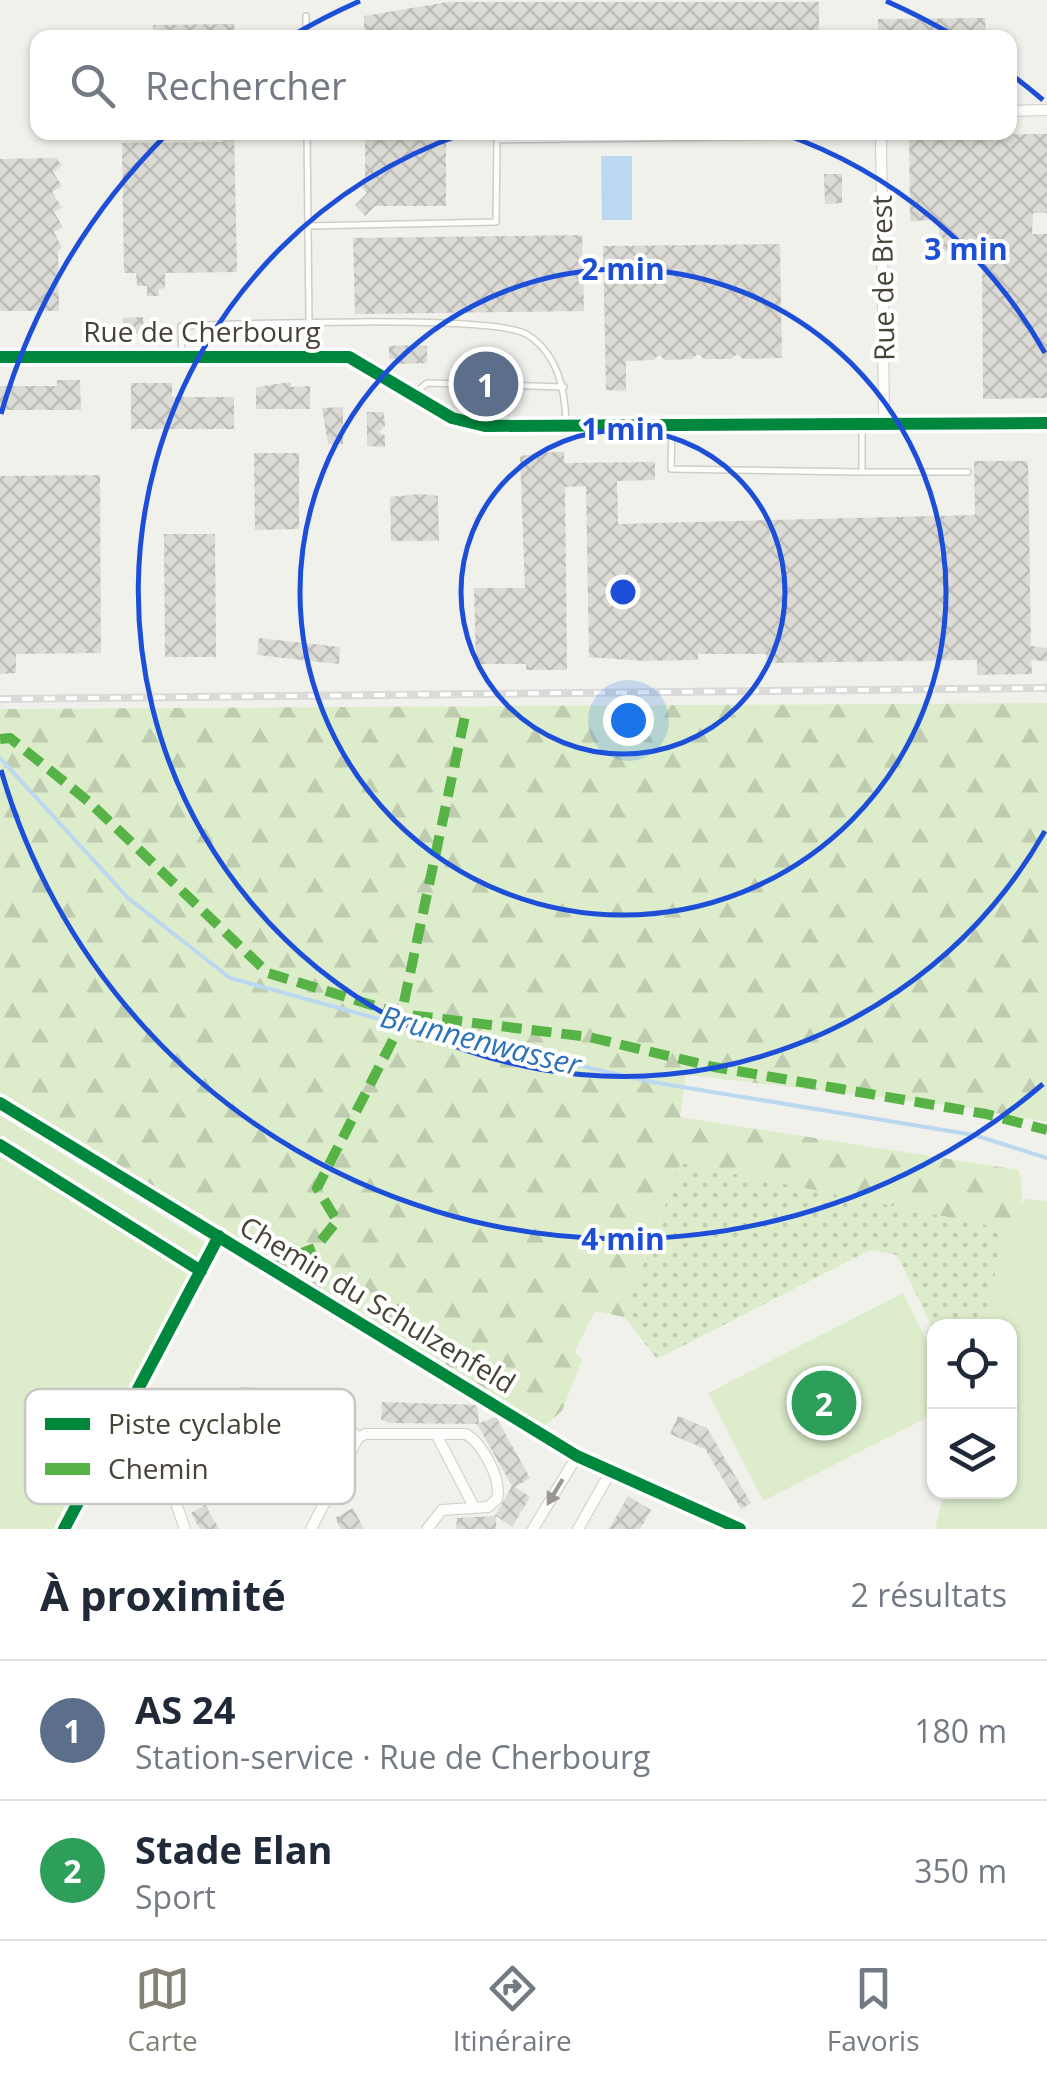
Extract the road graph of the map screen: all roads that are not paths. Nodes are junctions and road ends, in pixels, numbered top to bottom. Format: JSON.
{"nodes":[{"id":1,"x":306,"y":16,"type":"dead end"},
{"id":2,"x":306,"y":30,"type":"edge"},
{"id":3,"x":1017,"y":110,"type":"edge"},
{"id":4,"x":1047,"y":110,"type":"edge"},
{"id":5,"x":307,"y":140,"type":"edge"},
{"id":6,"x":496,"y":140,"type":"edge"},
{"id":7,"x":881,"y":140,"type":"edge"},
{"id":8,"x":308,"y":226,"type":"junction"},
{"id":9,"x":308,"y":322,"type":"junction"},
{"id":10,"x":182,"y":356,"type":"junction"},
{"id":11,"x":0,"y":358,"type":"edge"},
{"id":12,"x":564,"y":387,"type":"junction"},
{"id":13,"x":414,"y":394,"type":"junction"},
{"id":14,"x":1047,"y":423,"type":"edge"},
{"id":15,"x":862,"y":424,"type":"junction"},
{"id":16,"x":884,"y":424,"type":"junction"},
{"id":17,"x":672,"y":425,"type":"junction"},
{"id":18,"x":567,"y":426,"type":"junction"},
{"id":19,"x":862,"y":472,"type":"junction"},
{"id":20,"x":968,"y":472,"type":"dead end"},
{"id":21,"x":0,"y":1103,"type":"edge"},
{"id":22,"x":436,"y":1434,"type":"junction"},
{"id":23,"x":355,"y":1435,"type":"edge"},
{"id":24,"x":358,"y":1438,"type":"junction"},
{"id":25,"x":355,"y":1444,"type":"edge"},
{"id":26,"x":577,"y":1456,"type":"junction"},
{"id":27,"x":612,"y":1470,"type":"junction"},
{"id":28,"x":177,"y":1504,"type":"edge"},
{"id":29,"x":324,"y":1504,"type":"edge"},
{"id":30,"x":474,"y":1507,"type":"junction"},
{"id":31,"x":185,"y":1529,"type":"edge"},
{"id":32,"x":311,"y":1529,"type":"edge"},
{"id":33,"x":428,"y":1529,"type":"edge"},
{"id":34,"x":533,"y":1529,"type":"edge"},
{"id":35,"x":578,"y":1529,"type":"edge"},
{"id":36,"x":740,"y":1529,"type":"edge"}],
"edges":[{"from":1,"to":2,"type":"lane"},
{"from":3,"to":4,"type":"street"},
{"from":5,"to":8,"type":"lane"},
{"from":6,"to":8,"type":"lane"},
{"from":7,"to":16,"type":"street","name":"Rue de Brest"},
{"from":8,"to":9,"type":"lane"},
{"from":9,"to":10,"type":"lane"},
{"from":9,"to":12,"type":"lane"},
{"from":10,"to":11,"type":"street","name":"Rue de Cherbourg"},
{"from":10,"to":13,"type":"street","name":"Rue de Cherbourg"},
{"from":12,"to":13,"type":"lane"},
{"from":12,"to":18,"type":"lane"},
{"from":13,"to":18,"type":"street","name":"Rue de Cherbourg"},
{"from":14,"to":16,"type":"street","name":"Rue de Cherbourg"},
{"from":15,"to":16,"type":"street","name":"Rue de Cherbourg"},
{"from":15,"to":17,"type":"street","name":"Rue de Cherbourg"},
{"from":15,"to":19,"type":"lane"},
{"from":17,"to":18,"type":"street","name":"Rue de Cherbourg"},
{"from":17,"to":19,"type":"lane"},
{"from":19,"to":20,"type":"lane"},
{"from":21,"to":26,"type":"street","name":"Chemin du Schulzenfeld"},
{"from":22,"to":24,"type":"street"},
{"from":22,"to":30,"type":"street"},
{"from":22,"to":30,"type":"street"},
{"from":23,"to":24,"type":"street"},
{"from":24,"to":25,"type":"street"},
{"from":26,"to":27,"type":"street","name":"Chemin du Schulzenfeld"},
{"from":26,"to":34,"type":"street","one_way":true},
{"from":27,"to":35,"type":"street"},
{"from":27,"to":36,"type":"street","name":"Chemin du Schulzenfeld"},
{"from":28,"to":31,"type":"street"},
{"from":29,"to":32,"type":"street"},
{"from":30,"to":33,"type":"street"}]}
